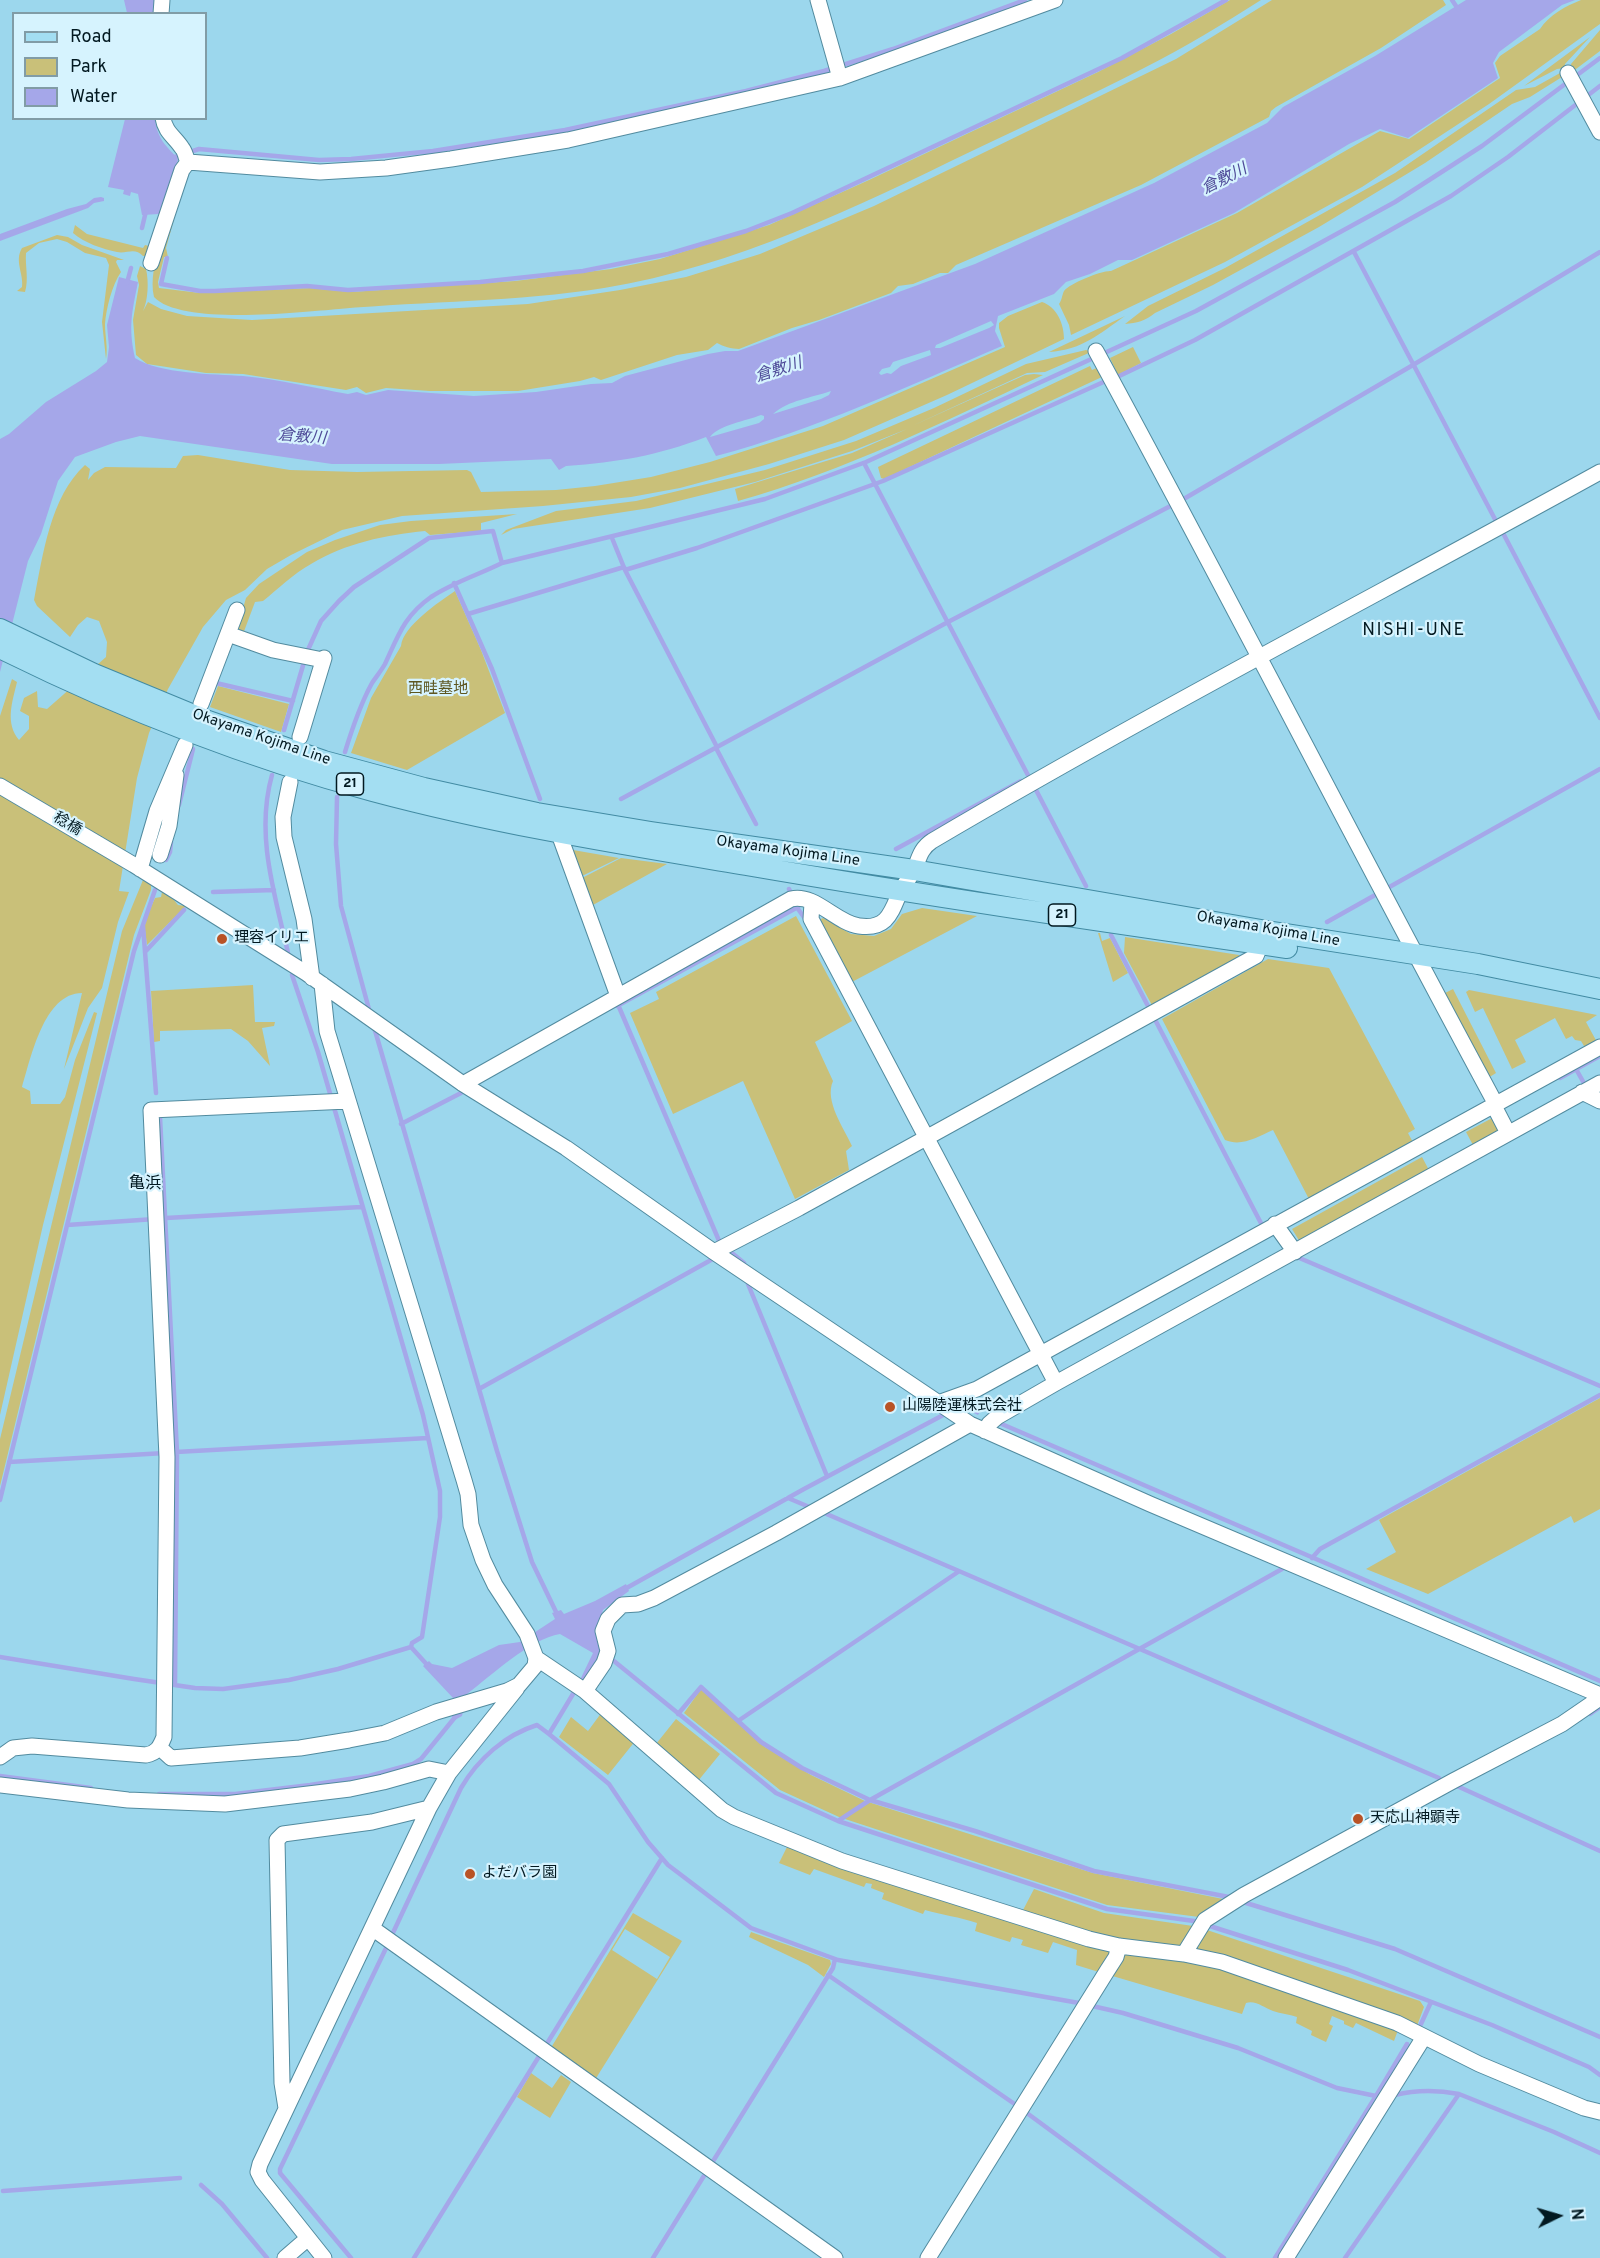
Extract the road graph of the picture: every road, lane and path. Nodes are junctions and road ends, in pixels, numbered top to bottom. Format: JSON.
{"nodes":[{"id":1,"x":818,"y":0,"type":"edge"},
{"id":2,"x":1055,"y":0,"type":"edge"},
{"id":3,"x":838,"y":71,"type":"junction"},
{"id":4,"x":1571,"y":78,"type":"dead end"},
{"id":5,"x":163,"y":120,"type":"edge"},
{"id":6,"x":1600,"y":132,"type":"edge"},
{"id":7,"x":186,"y":156,"type":"junction"},
{"id":8,"x":151,"y":263,"type":"dead end"},
{"id":9,"x":1099,"y":355,"type":"dead end"},
{"id":10,"x":1600,"y":472,"type":"edge"},
{"id":11,"x":237,"y":610,"type":"dead end"},
{"id":12,"x":0,"y":629,"type":"edge"},
{"id":13,"x":228,"y":634,"type":"junction"},
{"id":14,"x":0,"y":648,"type":"edge"},
{"id":15,"x":1258,"y":652,"type":"junction"},
{"id":16,"x":188,"y":722,"type":"junction"},
{"id":17,"x":300,"y":737,"type":"dead end"},
{"id":18,"x":177,"y":766,"type":"junction"},
{"id":19,"x":290,"y":782,"type":"dead end"},
{"id":20,"x":0,"y":786,"type":"edge"},
{"id":21,"x":560,"y":834,"type":"junction"},
{"id":22,"x":160,"y":855,"type":"dead end"},
{"id":23,"x":137,"y":867,"type":"junction"},
{"id":24,"x":914,"y":870,"type":"junction"},
{"id":25,"x":901,"y":892,"type":"junction"},
{"id":26,"x":812,"y":903,"type":"junction"},
{"id":27,"x":1261,"y":944,"type":"junction"},
{"id":28,"x":1419,"y":961,"type":"junction"},
{"id":29,"x":317,"y":981,"type":"junction"},
{"id":30,"x":1600,"y":989,"type":"edge"},
{"id":31,"x":615,"y":997,"type":"junction"},
{"id":32,"x":1600,"y":1001,"type":"edge"},
{"id":33,"x":1600,"y":1047,"type":"edge"},
{"id":34,"x":1600,"y":1083,"type":"edge"},
{"id":35,"x":463,"y":1084,"type":"junction"},
{"id":36,"x":1582,"y":1092,"type":"junction"},
{"id":37,"x":1600,"y":1101,"type":"edge"},
{"id":38,"x":337,"y":1102,"type":"junction"},
{"id":39,"x":1496,"y":1109,"type":"junction"},
{"id":40,"x":1508,"y":1133,"type":"junction"},
{"id":41,"x":923,"y":1139,"type":"junction"},
{"id":42,"x":1273,"y":1229,"type":"junction"},
{"id":43,"x":721,"y":1249,"type":"junction"},
{"id":44,"x":1295,"y":1252,"type":"junction"},
{"id":45,"x":1041,"y":1357,"type":"junction"},
{"id":46,"x":1056,"y":1383,"type":"junction"},
{"id":47,"x":946,"y":1409,"type":"junction"},
{"id":48,"x":991,"y":1423,"type":"junction"},
{"id":49,"x":970,"y":1424,"type":"junction"},
{"id":50,"x":535,"y":1653,"type":"junction"},
{"id":51,"x":519,"y":1685,"type":"junction"},
{"id":52,"x":580,"y":1688,"type":"junction"},
{"id":53,"x":1600,"y":1696,"type":"edge"},
{"id":54,"x":160,"y":1748,"type":"junction"},
{"id":55,"x":1,"y":1755,"type":"edge"},
{"id":56,"x":449,"y":1773,"type":"junction"},
{"id":57,"x":0,"y":1785,"type":"edge"},
{"id":58,"x":429,"y":1808,"type":"junction"},
{"id":59,"x":372,"y":1928,"type":"junction"},
{"id":60,"x":1119,"y":1946,"type":"junction"},
{"id":61,"x":1184,"y":1953,"type":"junction"},
{"id":62,"x":1424,"y":2037,"type":"junction"},
{"id":63,"x":286,"y":2108,"type":"junction"},
{"id":64,"x":1600,"y":2112,"type":"edge"},
{"id":65,"x":308,"y":2240,"type":"junction"},
{"id":66,"x":1287,"y":2256,"type":"edge"},
{"id":67,"x":285,"y":2258,"type":"edge"},
{"id":68,"x":324,"y":2258,"type":"edge"},
{"id":69,"x":835,"y":2258,"type":"edge"},
{"id":70,"x":928,"y":2258,"type":"edge"}],
"edges":[{"from":1,"to":3,"type":"street"},
{"from":2,"to":3,"type":"street"},
{"from":3,"to":7,"type":"street"},
{"from":4,"to":6,"type":"street"},
{"from":5,"to":7,"type":"street"},
{"from":7,"to":8,"type":"street"},
{"from":9,"to":15,"type":"street"},
{"from":10,"to":15,"type":"street"},
{"from":11,"to":13,"type":"street"},
{"from":12,"to":16,"type":"main road","name":"Okayama Kojima Line","number":"21"},
{"from":13,"to":16,"type":"street"},
{"from":13,"to":17,"type":"street"},
{"from":14,"to":16,"type":"main road","name":"Okayama Kojima Line","number":"21"},
{"from":15,"to":24,"type":"street"},
{"from":15,"to":28,"type":"street"},
{"from":16,"to":18,"type":"street"},
{"from":16,"to":21,"type":"main road","name":"Okayama Kojima Line","number":"21"},
{"from":16,"to":24,"type":"main road","name":"Okayama Kojima Line","number":"21"},
{"from":18,"to":22,"type":"street"},
{"from":18,"to":23,"type":"street"},
{"from":19,"to":29,"type":"street"},
{"from":20,"to":23,"type":"street","name":"稔橋"},
{"from":21,"to":25,"type":"main road","name":"Okayama Kojima Line","number":"21"},
{"from":21,"to":31,"type":"street"},
{"from":23,"to":29,"type":"street","name":"稔橋"},
{"from":24,"to":25,"type":"street"},
{"from":24,"to":28,"type":"main road","name":"Okayama Kojima Line","number":"21"},
{"from":25,"to":26,"type":"street"},
{"from":25,"to":27,"type":"main road","name":"Okayama Kojima Line","number":"21"},
{"from":26,"to":31,"type":"street"},
{"from":26,"to":41,"type":"street"},
{"from":27,"to":28,"type":"main road","name":"Okayama Kojima Line","number":"21"},
{"from":27,"to":41,"type":"street"},
{"from":28,"to":30,"type":"main road","name":"Okayama Kojima Line","number":"21"},
{"from":28,"to":32,"type":"main road","name":"Okayama Kojima Line","number":"21"},
{"from":28,"to":39,"type":"street"},
{"from":29,"to":35,"type":"street","name":"稔橋"},
{"from":29,"to":38,"type":"street"},
{"from":31,"to":35,"type":"street"},
{"from":33,"to":39,"type":"street"},
{"from":34,"to":36,"type":"street"},
{"from":35,"to":43,"type":"street","name":"稔橋"},
{"from":36,"to":37,"type":"street"},
{"from":36,"to":40,"type":"street"},
{"from":38,"to":50,"type":"street"},
{"from":38,"to":54,"type":"street"},
{"from":39,"to":40,"type":"street"},
{"from":39,"to":42,"type":"street"},
{"from":40,"to":44,"type":"street"},
{"from":41,"to":43,"type":"street"},
{"from":41,"to":45,"type":"street"},
{"from":42,"to":44,"type":"street"},
{"from":42,"to":45,"type":"street"},
{"from":43,"to":47,"type":"street","name":"稔橋"},
{"from":44,"to":46,"type":"street"},
{"from":45,"to":46,"type":"street"},
{"from":45,"to":47,"type":"street"},
{"from":46,"to":48,"type":"street"},
{"from":47,"to":49,"type":"street","name":"稔橋"},
{"from":48,"to":49,"type":"street","name":"稔橋"},
{"from":48,"to":53,"type":"street","name":"稔橋"},
{"from":49,"to":52,"type":"street"},
{"from":50,"to":51,"type":"street"},
{"from":50,"to":52,"type":"street"},
{"from":51,"to":54,"type":"street"},
{"from":51,"to":56,"type":"street"},
{"from":52,"to":60,"type":"street"},
{"from":53,"to":61,"type":"street"},
{"from":54,"to":55,"type":"street"},
{"from":56,"to":57,"type":"street"},
{"from":56,"to":58,"type":"street"},
{"from":58,"to":59,"type":"street"},
{"from":58,"to":63,"type":"street"},
{"from":59,"to":63,"type":"street"},
{"from":59,"to":69,"type":"street"},
{"from":60,"to":61,"type":"street"},
{"from":60,"to":70,"type":"street"},
{"from":61,"to":62,"type":"street"},
{"from":62,"to":64,"type":"street"},
{"from":62,"to":66,"type":"street"},
{"from":63,"to":65,"type":"street"},
{"from":65,"to":67,"type":"street"},
{"from":65,"to":68,"type":"street"}]}
